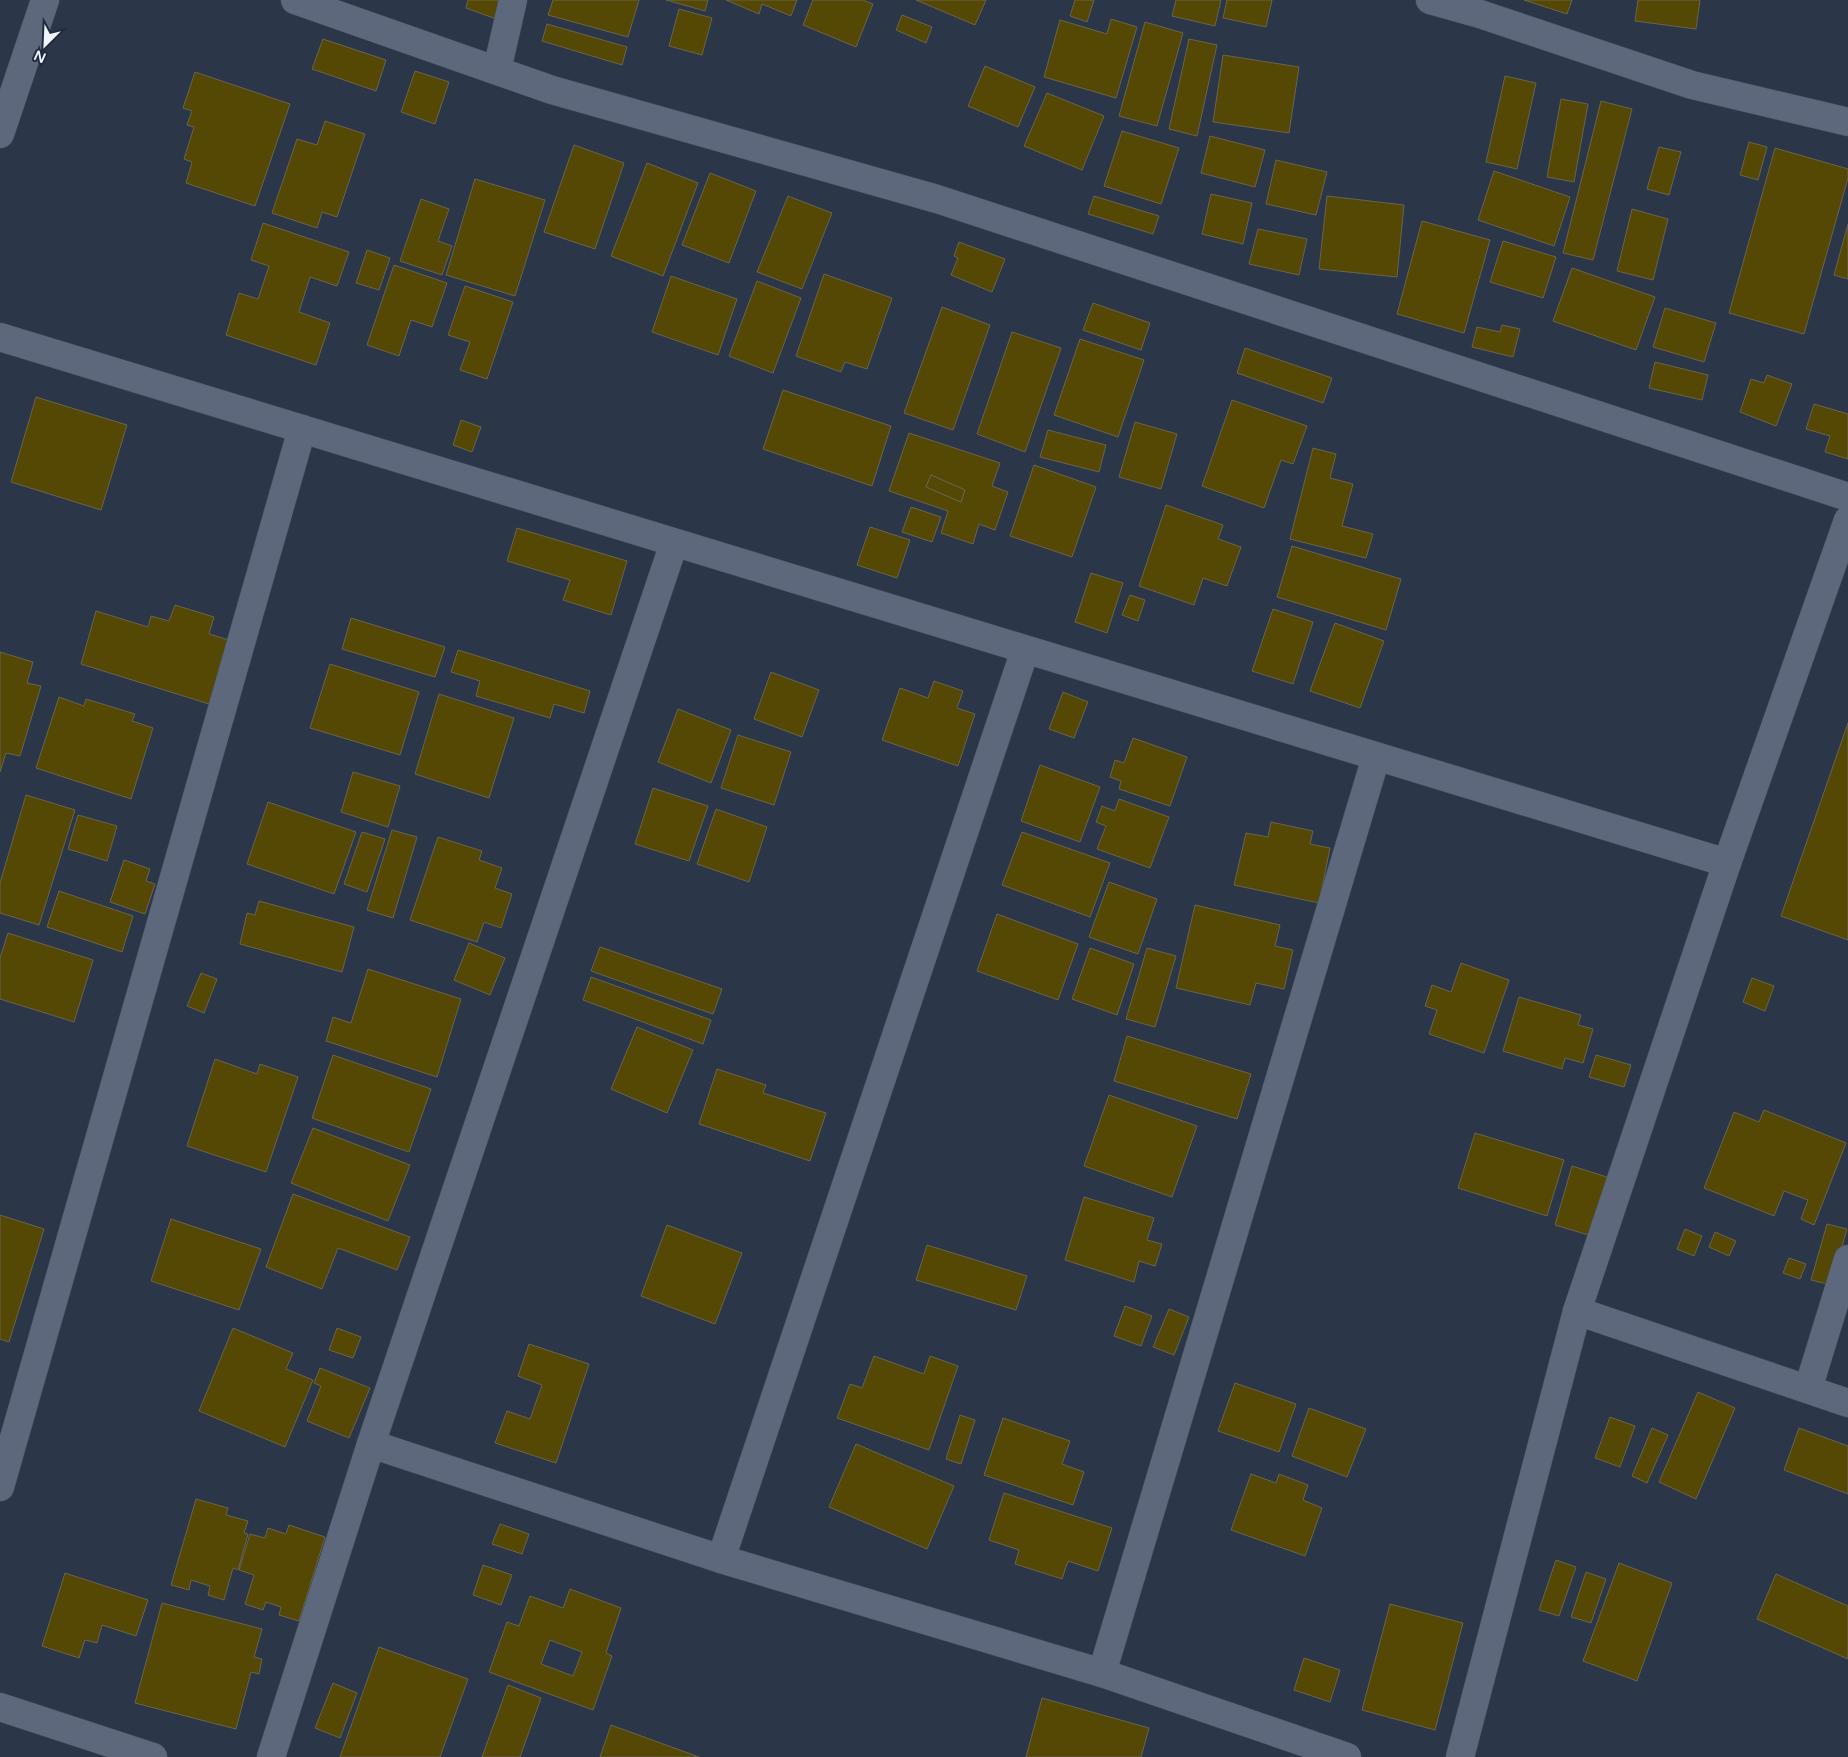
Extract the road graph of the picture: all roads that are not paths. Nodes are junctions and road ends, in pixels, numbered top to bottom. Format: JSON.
{"nodes":[{"id":1,"x":45,"y":0,"type":"edge"},
{"id":2,"x":295,"y":0,"type":"edge"},
{"id":3,"x":513,"y":0,"type":"edge"},
{"id":4,"x":1430,"y":0,"type":"edge"},
{"id":5,"x":496,"y":70,"type":"junction"},
{"id":6,"x":1848,"y":122,"type":"edge"},
{"id":7,"x":0,"y":134,"type":"edge"},
{"id":8,"x":0,"y":337,"type":"edge"},
{"id":9,"x":302,"y":429,"type":"junction"},
{"id":10,"x":1848,"y":497,"type":"edge"},
{"id":11,"x":1848,"y":520,"type":"edge"},
{"id":12,"x":674,"y":543,"type":"junction"},
{"id":13,"x":1025,"y":650,"type":"junction"},
{"id":14,"x":1376,"y":757,"type":"junction"},
{"id":15,"x":1727,"y":863,"type":"junction"},
{"id":16,"x":1848,"y":1259,"type":"edge"},
{"id":17,"x":1577,"y":1311,"type":"junction"},
{"id":18,"x":1808,"y":1389,"type":"junction"},
{"id":19,"x":1848,"y":1403,"type":"edge"},
{"id":20,"x":371,"y":1444,"type":"junction"},
{"id":21,"x":0,"y":1487,"type":"edge"},
{"id":22,"x":721,"y":1559,"type":"junction"},
{"id":23,"x":1102,"y":1672,"type":"junction"},
{"id":24,"x":0,"y":1707,"type":"edge"},
{"id":25,"x":153,"y":1757,"type":"edge"},
{"id":26,"x":271,"y":1757,"type":"edge"},
{"id":27,"x":1347,"y":1757,"type":"edge"},
{"id":28,"x":1460,"y":1757,"type":"edge"}],
"edges":[{"from":1,"to":7,"type":"street"},
{"from":2,"to":5,"type":"street"},
{"from":3,"to":5,"type":"street"},
{"from":4,"to":6,"type":"street"},
{"from":5,"to":10,"type":"street"},
{"from":8,"to":9,"type":"street"},
{"from":9,"to":12,"type":"street"},
{"from":9,"to":21,"type":"street"},
{"from":11,"to":15,"type":"street"},
{"from":12,"to":13,"type":"street"},
{"from":12,"to":20,"type":"street"},
{"from":13,"to":14,"type":"street"},
{"from":13,"to":22,"type":"street"},
{"from":14,"to":15,"type":"street"},
{"from":14,"to":23,"type":"street"},
{"from":15,"to":17,"type":"street"},
{"from":16,"to":18,"type":"street"},
{"from":17,"to":18,"type":"street"},
{"from":17,"to":28,"type":"street"},
{"from":18,"to":19,"type":"street"},
{"from":20,"to":22,"type":"street"},
{"from":20,"to":26,"type":"street"},
{"from":22,"to":23,"type":"street"},
{"from":23,"to":27,"type":"street"},
{"from":24,"to":25,"type":"street"}]}
